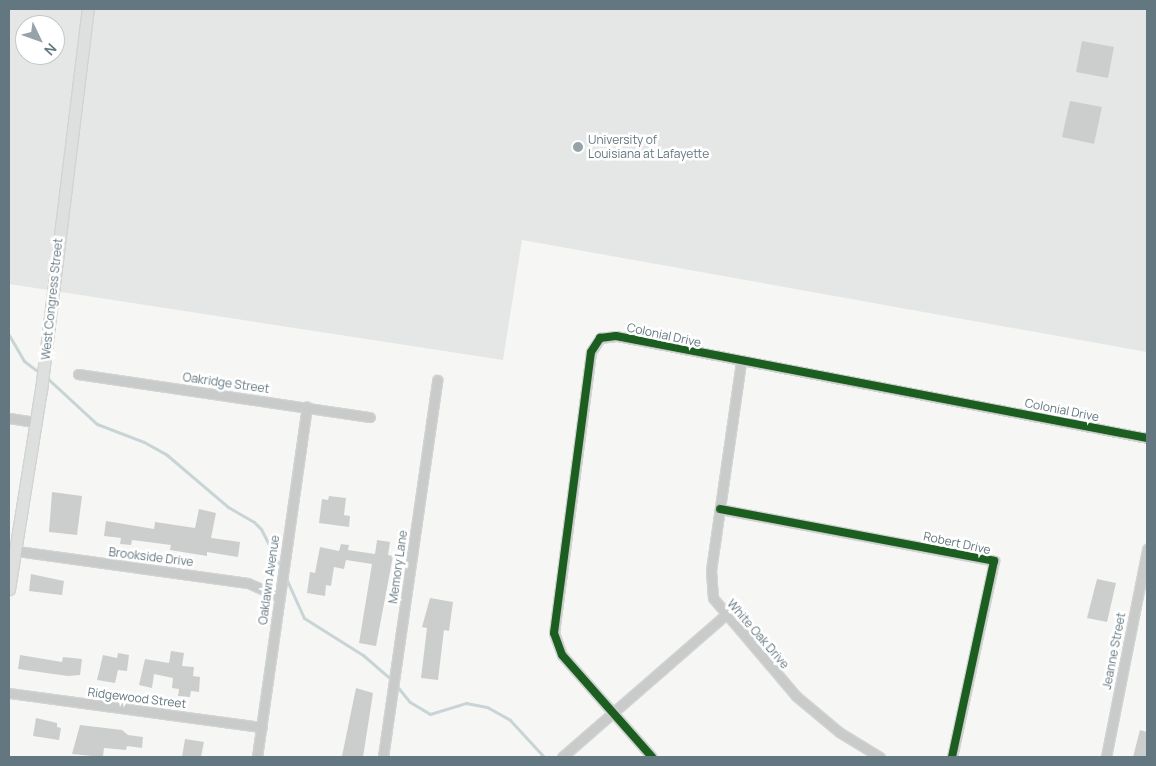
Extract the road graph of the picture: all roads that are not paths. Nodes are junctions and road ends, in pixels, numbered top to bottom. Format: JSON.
{"nodes":[{"id":1,"x":88,"y":9,"type":"edge"},
{"id":2,"x":741,"y":362,"type":"junction"},
{"id":3,"x":78,"y":374,"type":"dead end"},
{"id":4,"x":437,"y":380,"type":"dead end"},
{"id":5,"x":307,"y":407,"type":"junction"},
{"id":6,"x":370,"y":417,"type":"dead end"},
{"id":7,"x":9,"y":418,"type":"edge"},
{"id":8,"x":35,"y":422,"type":"junction"},
{"id":9,"x":1147,"y":438,"type":"edge"},
{"id":10,"x":720,"y":509,"type":"junction"},
{"id":11,"x":14,"y":546,"type":"edge"},
{"id":12,"x":1147,"y":549,"type":"edge"},
{"id":13,"x":9,"y":589,"type":"edge"},
{"id":14,"x":278,"y":597,"type":"junction"},
{"id":15,"x":724,"y":616,"type":"junction"},
{"id":16,"x":9,"y":694,"type":"edge"},
{"id":17,"x":613,"y":714,"type":"junction"},
{"id":18,"x":262,"y":726,"type":"junction"},
{"id":19,"x":257,"y":757,"type":"edge"},
{"id":20,"x":383,"y":757,"type":"edge"},
{"id":21,"x":562,"y":757,"type":"edge"},
{"id":22,"x":652,"y":757,"type":"edge"},
{"id":23,"x":880,"y":757,"type":"edge"},
{"id":24,"x":952,"y":757,"type":"edge"},
{"id":25,"x":1106,"y":757,"type":"edge"}],
"edges":[{"from":1,"to":8,"type":"main road","name":"West Congress Street"},
{"from":2,"to":9,"type":"street","name":"Colonial Drive"},
{"from":2,"to":10,"type":"street","name":"White Oak Drive"},
{"from":2,"to":17,"type":"street","name":"Colonial Drive"},
{"from":3,"to":5,"type":"street","name":"Oakridge Street"},
{"from":4,"to":20,"type":"street","name":"Memory Lane"},
{"from":5,"to":6,"type":"street","name":"Oakridge Street"},
{"from":5,"to":14,"type":"street","name":"Oaklawn Avenue"},
{"from":7,"to":8,"type":"street"},
{"from":8,"to":11,"type":"main road","name":"West Congress Street"},
{"from":10,"to":15,"type":"street","name":"White Oak Drive"},
{"from":10,"to":24,"type":"street","name":"Robert Drive"},
{"from":11,"to":13,"type":"main road","name":"West Congress Street"},
{"from":11,"to":14,"type":"street","name":"Brookside Drive"},
{"from":12,"to":25,"type":"street","name":"Jeanne Street"},
{"from":14,"to":18,"type":"street","name":"Oaklawn Avenue"},
{"from":15,"to":17,"type":"street"},
{"from":15,"to":23,"type":"street","name":"White Oak Drive"},
{"from":16,"to":18,"type":"street","name":"Ridgewood Street"},
{"from":17,"to":21,"type":"street"},
{"from":17,"to":22,"type":"street","name":"Colonial Drive"},
{"from":18,"to":19,"type":"street","name":"Oaklawn Avenue"}]}
